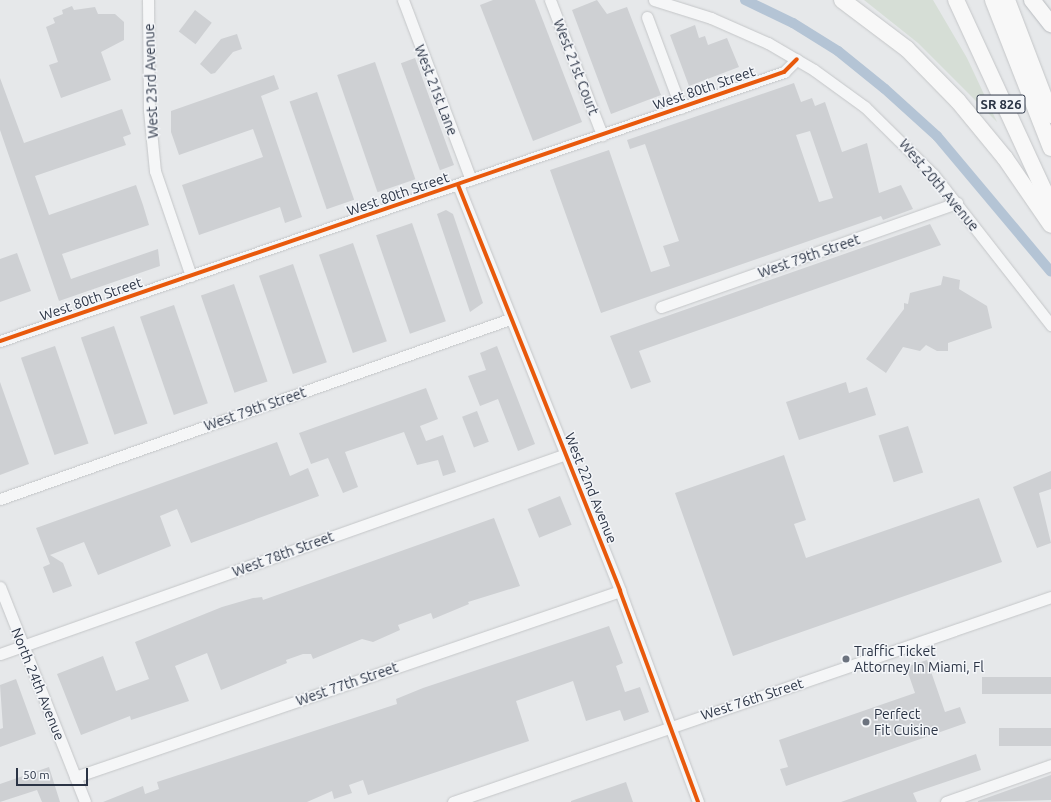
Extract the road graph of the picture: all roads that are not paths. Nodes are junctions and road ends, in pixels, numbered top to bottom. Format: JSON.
{"nodes":[{"id":1,"x":148,"y":0,"type":"edge"},
{"id":2,"x":403,"y":0,"type":"edge"},
{"id":3,"x":550,"y":0,"type":"edge"},
{"id":4,"x":654,"y":0,"type":"edge"},
{"id":5,"x":842,"y":0,"type":"edge"},
{"id":6,"x":956,"y":0,"type":"edge"},
{"id":7,"x":967,"y":0,"type":"edge"},
{"id":8,"x":993,"y":0,"type":"edge"},
{"id":9,"x":1007,"y":0,"type":"edge"},
{"id":10,"x":1032,"y":0,"type":"edge"},
{"id":11,"x":1040,"y":0,"type":"edge"},
{"id":12,"x":647,"y":18,"type":"dead end"},
{"id":13,"x":1051,"y":24,"type":"edge"},
{"id":14,"x":1051,"y":29,"type":"edge"},
{"id":15,"x":797,"y":59,"type":"junction"},
{"id":16,"x":680,"y":108,"type":"junction"},
{"id":17,"x":1051,"y":115,"type":"edge"},
{"id":18,"x":602,"y":135,"type":"junction"},
{"id":19,"x":1051,"y":148,"type":"edge"},
{"id":20,"x":471,"y":180,"type":"junction"},
{"id":21,"x":1051,"y":181,"type":"edge"},
{"id":22,"x":458,"y":185,"type":"junction"},
{"id":23,"x":956,"y":203,"type":"junction"},
{"id":24,"x":1051,"y":206,"type":"edge"},
{"id":25,"x":1051,"y":225,"type":"edge"},
{"id":26,"x":191,"y":276,"type":"junction"},
{"id":27,"x":661,"y":307,"type":"dead end"},
{"id":28,"x":510,"y":319,"type":"junction"},
{"id":29,"x":1051,"y":325,"type":"edge"},
{"id":30,"x":0,"y":341,"type":"edge"},
{"id":31,"x":566,"y":454,"type":"junction"},
{"id":32,"x":0,"y":499,"type":"edge"},
{"id":33,"x":0,"y":587,"type":"edge"},
{"id":34,"x":620,"y":591,"type":"junction"},
{"id":35,"x":1051,"y":597,"type":"edge"},
{"id":36,"x":23,"y":646,"type":"junction"},
{"id":37,"x":0,"y":654,"type":"edge"},
{"id":38,"x":670,"y":726,"type":"junction"},
{"id":39,"x":1051,"y":765,"type":"edge"},
{"id":40,"x":75,"y":777,"type":"junction"},
{"id":41,"x":85,"y":802,"type":"edge"},
{"id":42,"x":453,"y":802,"type":"edge"},
{"id":43,"x":698,"y":802,"type":"edge"},
{"id":44,"x":946,"y":802,"type":"edge"}],
"edges":[{"from":1,"to":26,"type":"street","name":"West 23rd Avenue"},
{"from":2,"to":20,"type":"street","name":"West 21st Lane"},
{"from":3,"to":18,"type":"street","name":"West 21st Court"},
{"from":4,"to":15,"type":"street","name":"West 20th Avenue"},
{"from":5,"to":25,"type":"highway"},
{"from":6,"to":24,"type":"highway","number":"SR 826"},
{"from":7,"to":21,"type":"highway"},
{"from":8,"to":19,"type":"highway"},
{"from":9,"to":17,"type":"highway"},
{"from":10,"to":13,"type":"highway","bridge":true},
{"from":11,"to":14,"type":"highway"},
{"from":12,"to":16,"type":"street"},
{"from":15,"to":16,"type":"street","name":"West 80th Street"},
{"from":15,"to":23,"type":"street","name":"West 20th Avenue"},
{"from":16,"to":18,"type":"street","name":"West 80th Street"},
{"from":18,"to":20,"type":"street","name":"West 80th Street"},
{"from":20,"to":22,"type":"street","name":"West 80th Street"},
{"from":22,"to":26,"type":"street","name":"West 80th Street"},
{"from":22,"to":28,"type":"street","name":"West 22nd Avenue"},
{"from":23,"to":27,"type":"street","name":"West 79th Street"},
{"from":23,"to":29,"type":"street","name":"West 20th Avenue"},
{"from":26,"to":30,"type":"street","name":"West 80th Street"},
{"from":28,"to":31,"type":"street","name":"West 22nd Avenue"},
{"from":28,"to":32,"type":"street","name":"West 79th Street"},
{"from":31,"to":34,"type":"street","name":"West 22nd Avenue"},
{"from":31,"to":36,"type":"street","name":"West 78th Street"},
{"from":33,"to":36,"type":"street","name":"North 24th Avenue"},
{"from":34,"to":38,"type":"street","name":"West 22nd Avenue"},
{"from":34,"to":40,"type":"street","name":"West 77th Street"},
{"from":35,"to":38,"type":"street","name":"West 76th Street"},
{"from":36,"to":37,"type":"street","name":"West 78th Street"},
{"from":36,"to":40,"type":"street","name":"North 24th Avenue"},
{"from":38,"to":42,"type":"street","name":"West 76th Street"},
{"from":38,"to":43,"type":"street","name":"West 22nd Avenue"},
{"from":39,"to":44,"type":"street"},
{"from":40,"to":41,"type":"street","name":"North 24th Avenue"}]}
